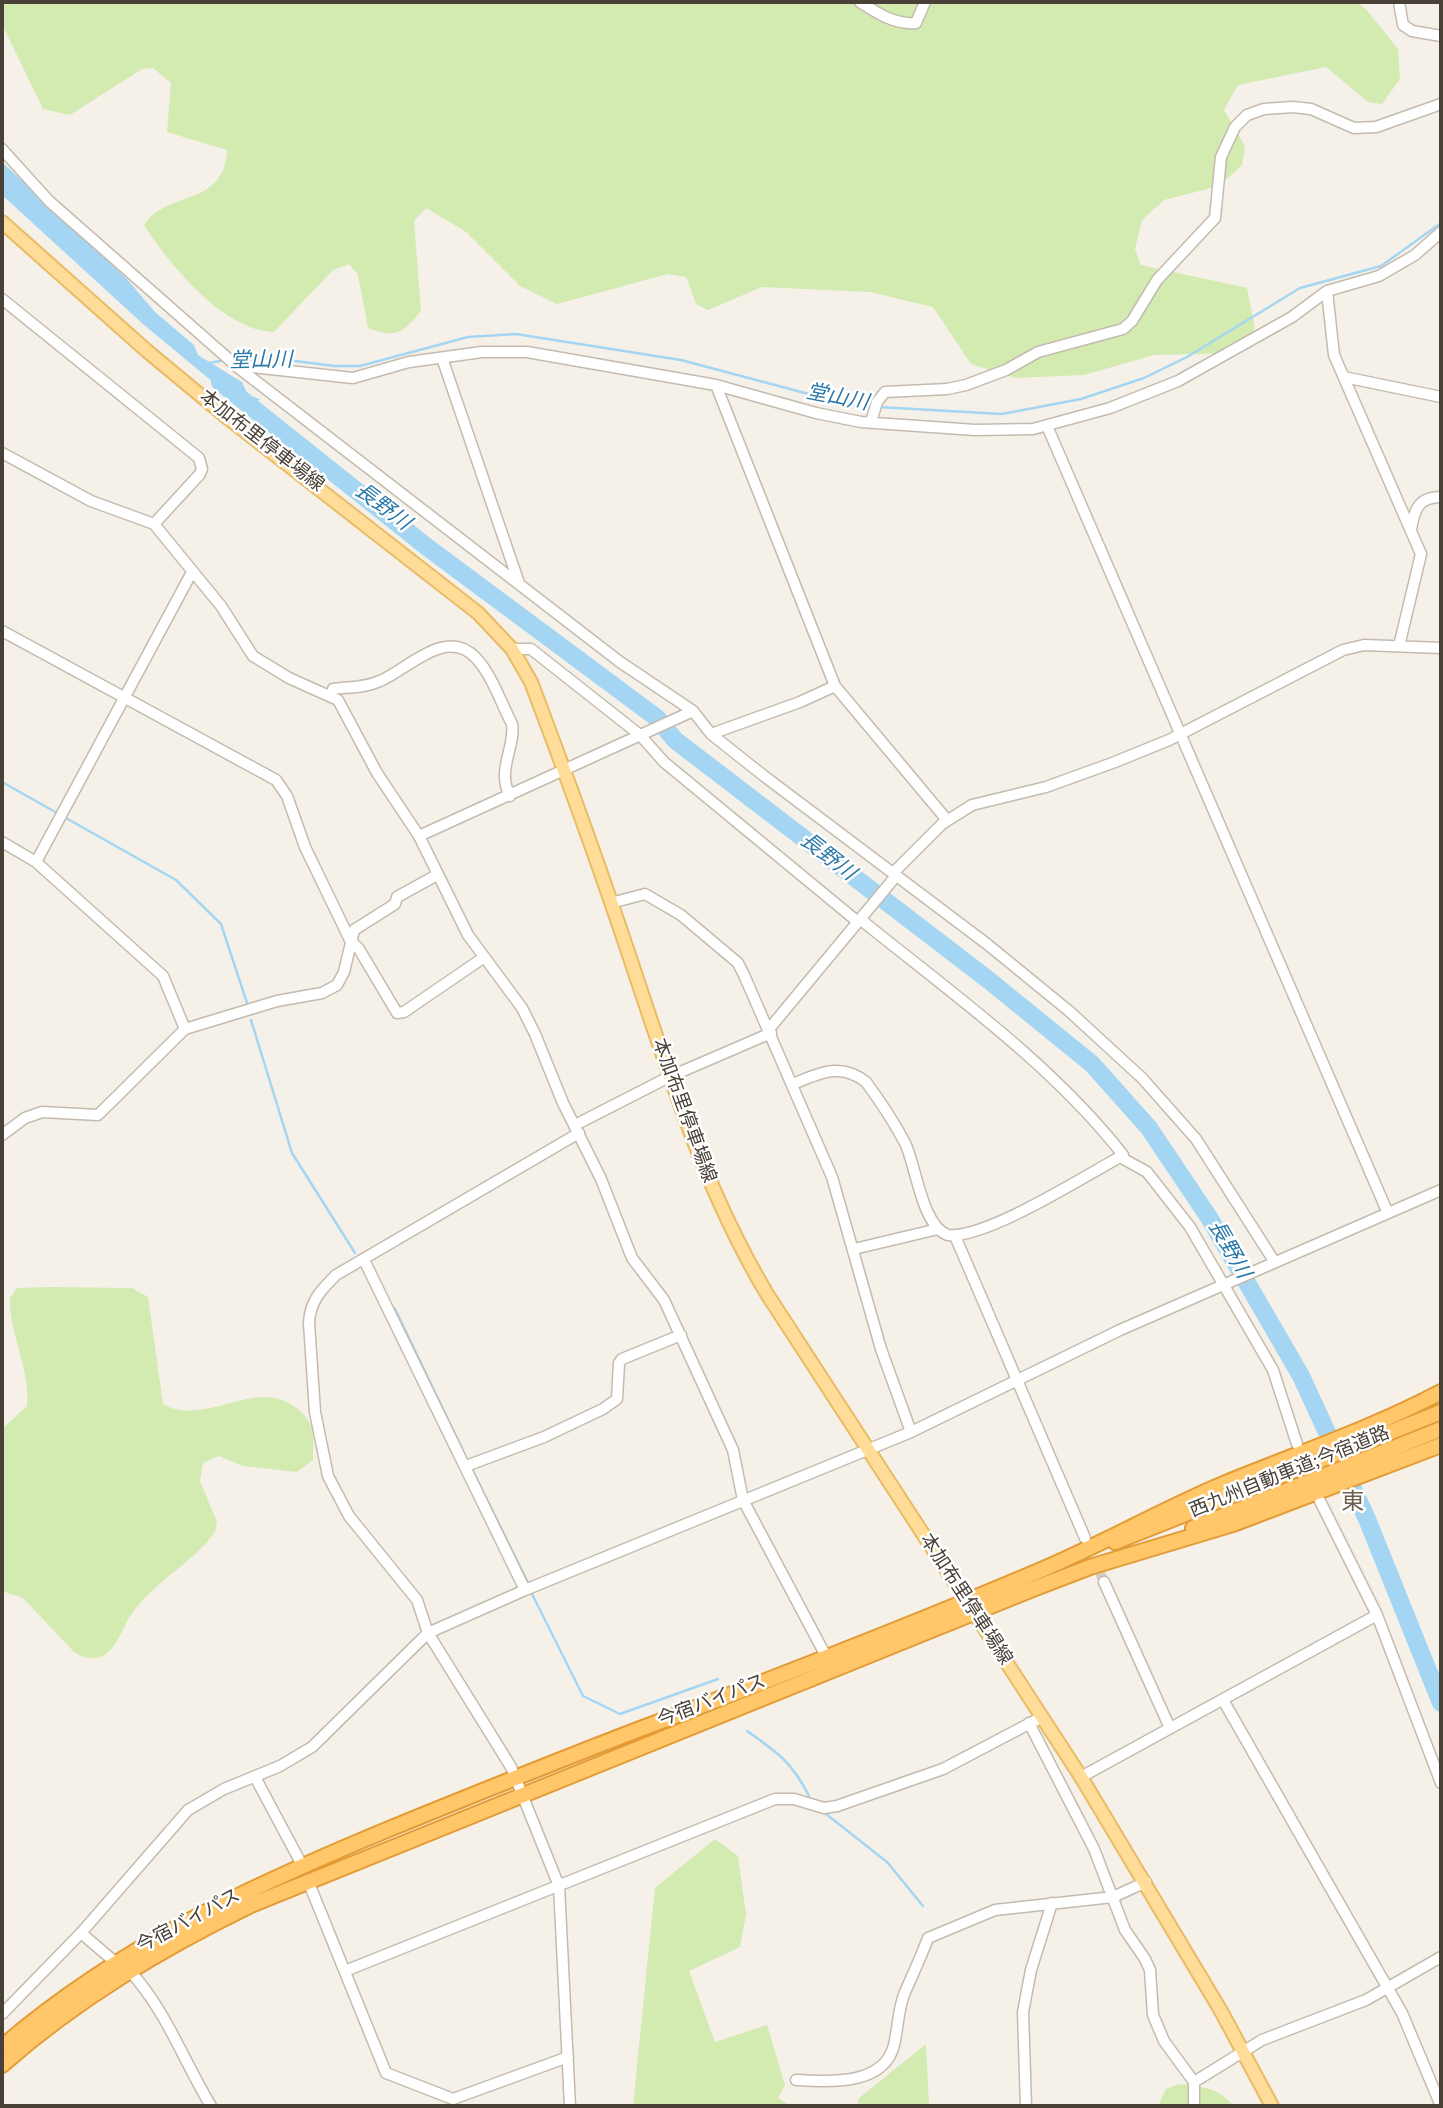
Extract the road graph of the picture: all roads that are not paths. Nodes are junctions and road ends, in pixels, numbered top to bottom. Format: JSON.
{"nodes":[{"id":1,"x":860,"y":2,"type":"edge"},
{"id":2,"x":925,"y":2,"type":"edge"},
{"id":3,"x":1399,"y":2,"type":"edge"},
{"id":4,"x":1441,"y":36,"type":"edge"},
{"id":5,"x":1441,"y":104,"type":"edge"},
{"id":6,"x":2,"y":149,"type":"edge"},
{"id":7,"x":2,"y":222,"type":"edge"},
{"id":8,"x":1441,"y":232,"type":"edge"},
{"id":9,"x":1327,"y":291,"type":"junction"},
{"id":10,"x":2,"y":299,"type":"edge"},
{"id":11,"x":442,"y":358,"type":"junction"},
{"id":12,"x":240,"y":369,"type":"junction"},
{"id":13,"x":1344,"y":377,"type":"junction"},
{"id":14,"x":716,"y":385,"type":"junction"},
{"id":15,"x":1441,"y":397,"type":"edge"},
{"id":16,"x":871,"y":422,"type":"junction"},
{"id":17,"x":1047,"y":426,"type":"junction"},
{"id":18,"x":2,"y":453,"type":"edge"},
{"id":19,"x":1441,"y":497,"type":"edge"},
{"id":20,"x":154,"y":524,"type":"junction"},
{"id":21,"x":1411,"y":531,"type":"junction"},
{"id":22,"x":192,"y":572,"type":"junction"},
{"id":23,"x":519,"y":584,"type":"junction"},
{"id":24,"x":2,"y":631,"type":"edge"},
{"id":25,"x":1399,"y":646,"type":"junction"},
{"id":26,"x":1441,"y":648,"type":"edge"},
{"id":27,"x":512,"y":649,"type":"junction"},
{"id":28,"x":835,"y":685,"type":"junction"},
{"id":29,"x":331,"y":695,"type":"junction"},
{"id":30,"x":123,"y":696,"type":"junction"},
{"id":31,"x":689,"y":713,"type":"junction"},
{"id":32,"x":642,"y":734,"type":"junction"},
{"id":33,"x":710,"y":734,"type":"junction"},
{"id":34,"x":1179,"y":735,"type":"junction"},
{"id":35,"x":564,"y":770,"type":"junction"},
{"id":36,"x":510,"y":796,"type":"junction"},
{"id":37,"x":947,"y":820,"type":"junction"},
{"id":38,"x":419,"y":836,"type":"junction"},
{"id":39,"x":2,"y":842,"type":"edge"},
{"id":40,"x":36,"y":862,"type":"junction"},
{"id":41,"x":437,"y":875,"type":"junction"},
{"id":42,"x":894,"y":875,"type":"junction"},
{"id":43,"x":611,"y":903,"type":"junction"},
{"id":44,"x":860,"y":919,"type":"junction"},
{"id":45,"x":350,"y":940,"type":"junction"},
{"id":46,"x":483,"y":958,"type":"junction"},
{"id":47,"x":185,"y":1029,"type":"junction"},
{"id":48,"x":770,"y":1031,"type":"junction"},
{"id":49,"x":669,"y":1077,"type":"junction"},
{"id":50,"x":793,"y":1084,"type":"junction"},
{"id":51,"x":577,"y":1129,"type":"junction"},
{"id":52,"x":2,"y":1135,"type":"edge"},
{"id":53,"x":1119,"y":1157,"type":"junction"},
{"id":54,"x":1441,"y":1190,"type":"edge"},
{"id":55,"x":1387,"y":1211,"type":"junction"},
{"id":56,"x":938,"y":1229,"type":"junction"},
{"id":57,"x":955,"y":1236,"type":"junction"},
{"id":58,"x":854,"y":1249,"type":"junction"},
{"id":59,"x":365,"y":1260,"type":"junction"},
{"id":60,"x":1273,"y":1261,"type":"junction"},
{"id":61,"x":1225,"y":1283,"type":"junction"},
{"id":62,"x":681,"y":1335,"type":"junction"},
{"id":63,"x":1016,"y":1380,"type":"junction"},
{"id":64,"x":1441,"y":1391,"type":"edge"},
{"id":65,"x":1441,"y":1412,"type":"edge"},
{"id":66,"x":1441,"y":1429,"type":"edge"},
{"id":67,"x":911,"y":1432,"type":"junction"},
{"id":68,"x":1297,"y":1444,"type":"dead end"},
{"id":69,"x":1441,"y":1445,"type":"edge"},
{"id":70,"x":867,"y":1448,"type":"junction"},
{"id":71,"x":1366,"y":1450,"type":"junction"},
{"id":72,"x":466,"y":1466,"type":"junction"},
{"id":73,"x":1319,"y":1469,"type":"junction"},
{"id":74,"x":743,"y":1500,"type":"junction"},
{"id":75,"x":1320,"y":1501,"type":"dead end"},
{"id":76,"x":1085,"y":1538,"type":"tunnel mouth"},
{"id":77,"x":1090,"y":1567,"type":"junction"},
{"id":78,"x":1045,"y":1569,"type":"junction"},
{"id":79,"x":1104,"y":1582,"type":"tunnel mouth"},
{"id":80,"x":525,"y":1590,"type":"junction"},
{"id":81,"x":965,"y":1601,"type":"junction"},
{"id":82,"x":974,"y":1615,"type":"junction"},
{"id":83,"x":1377,"y":1615,"type":"junction"},
{"id":84,"x":428,"y":1633,"type":"junction"},
{"id":85,"x":827,"y":1658,"type":"junction"},
{"id":86,"x":1223,"y":1700,"type":"junction"},
{"id":87,"x":1035,"y":1720,"type":"junction"},
{"id":88,"x":1170,"y":1728,"type":"junction"},
{"id":89,"x":255,"y":1777,"type":"junction"},
{"id":90,"x":515,"y":1777,"type":"junction"},
{"id":91,"x":1081,"y":1777,"type":"junction"},
{"id":92,"x":1441,"y":1783,"type":"edge"},
{"id":93,"x":522,"y":1795,"type":"junction"},
{"id":94,"x":302,"y":1866,"type":"junction"},
{"id":95,"x":308,"y":1881,"type":"junction"},
{"id":96,"x":1146,"y":1882,"type":"junction"},
{"id":97,"x":559,"y":1886,"type":"junction"},
{"id":98,"x":1114,"y":1897,"type":"junction"},
{"id":99,"x":1052,"y":1903,"type":"junction"},
{"id":100,"x":82,"y":1933,"type":"junction"},
{"id":101,"x":1441,"y":1957,"type":"edge"},
{"id":102,"x":115,"y":1962,"type":"junction"},
{"id":103,"x":129,"y":1970,"type":"junction"},
{"id":104,"x":345,"y":1971,"type":"junction"},
{"id":105,"x":1388,"y":1988,"type":"junction"},
{"id":106,"x":2,"y":2014,"type":"edge"},
{"id":107,"x":2,"y":2047,"type":"edge"},
{"id":108,"x":1242,"y":2051,"type":"junction"},
{"id":109,"x":568,"y":2057,"type":"junction"},
{"id":110,"x":2,"y":2065,"type":"edge"},
{"id":111,"x":796,"y":2080,"type":"dead end"},
{"id":112,"x":1194,"y":2082,"type":"junction"},
{"id":113,"x":211,"y":2106,"type":"edge"},
{"id":114,"x":570,"y":2106,"type":"edge"},
{"id":115,"x":1026,"y":2106,"type":"edge"},
{"id":116,"x":1194,"y":2106,"type":"edge"},
{"id":117,"x":1272,"y":2106,"type":"edge"},
{"id":118,"x":1441,"y":2106,"type":"edge"}],
"edges":[{"from":1,"to":2,"type":"street"},
{"from":3,"to":4,"type":"street"},
{"from":5,"to":16,"type":"street"},
{"from":6,"to":12,"type":"street"},
{"from":7,"to":27,"type":"main road","name":"本加布里停車場線"},
{"from":8,"to":9,"type":"street"},
{"from":9,"to":13,"type":"street"},
{"from":9,"to":17,"type":"street"},
{"from":10,"to":20,"type":"street"},
{"from":11,"to":12,"type":"street"},
{"from":11,"to":14,"type":"street"},
{"from":11,"to":23,"type":"street"},
{"from":12,"to":23,"type":"street"},
{"from":13,"to":15,"type":"street"},
{"from":13,"to":21,"type":"street"},
{"from":14,"to":16,"type":"street"},
{"from":14,"to":28,"type":"street"},
{"from":16,"to":17,"type":"street"},
{"from":17,"to":34,"type":"street"},
{"from":18,"to":20,"type":"street"},
{"from":19,"to":21,"type":"street"},
{"from":20,"to":22,"type":"street"},
{"from":21,"to":25,"type":"street"},
{"from":22,"to":29,"type":"street"},
{"from":22,"to":30,"type":"street"},
{"from":23,"to":31,"type":"street"},
{"from":24,"to":30,"type":"street"},
{"from":25,"to":26,"type":"street"},
{"from":25,"to":34,"type":"street"},
{"from":27,"to":32,"type":"street"},
{"from":27,"to":35,"type":"main road","name":"本加布里停車場線"},
{"from":28,"to":33,"type":"street"},
{"from":28,"to":37,"type":"street"},
{"from":29,"to":36,"type":"street"},
{"from":29,"to":38,"type":"street"},
{"from":30,"to":40,"type":"street"},
{"from":30,"to":45,"type":"street"},
{"from":31,"to":32,"type":"street"},
{"from":31,"to":33,"type":"street"},
{"from":32,"to":35,"type":"street"},
{"from":32,"to":44,"type":"street"},
{"from":33,"to":42,"type":"street"},
{"from":34,"to":37,"type":"street"},
{"from":34,"to":55,"type":"street"},
{"from":35,"to":36,"type":"street"},
{"from":35,"to":43,"type":"main road","name":"本加布里停車場線"},
{"from":36,"to":38,"type":"street"},
{"from":37,"to":42,"type":"street"},
{"from":38,"to":41,"type":"street"},
{"from":39,"to":40,"type":"street"},
{"from":40,"to":47,"type":"street"},
{"from":41,"to":45,"type":"street"},
{"from":41,"to":46,"type":"street"},
{"from":42,"to":44,"type":"street"},
{"from":42,"to":60,"type":"street"},
{"from":43,"to":48,"type":"street"},
{"from":43,"to":49,"type":"main road","name":"本加布里停車場線"},
{"from":44,"to":48,"type":"street"},
{"from":44,"to":53,"type":"street"},
{"from":45,"to":46,"type":"street"},
{"from":45,"to":47,"type":"street"},
{"from":46,"to":51,"type":"street"},
{"from":47,"to":52,"type":"street"},
{"from":48,"to":49,"type":"street"},
{"from":48,"to":50,"type":"street"},
{"from":49,"to":51,"type":"street"},
{"from":49,"to":70,"type":"main road","name":"本加布里停車場線"},
{"from":50,"to":56,"type":"street"},
{"from":50,"to":58,"type":"street"},
{"from":51,"to":59,"type":"street"},
{"from":51,"to":62,"type":"street"},
{"from":53,"to":57,"type":"street"},
{"from":53,"to":61,"type":"street"},
{"from":54,"to":55,"type":"street"},
{"from":55,"to":60,"type":"street"},
{"from":56,"to":57,"type":"street"},
{"from":56,"to":58,"type":"street"},
{"from":57,"to":63,"type":"street"},
{"from":58,"to":67,"type":"street"},
{"from":59,"to":72,"type":"street"},
{"from":59,"to":84,"type":"street"},
{"from":60,"to":61,"type":"street"},
{"from":61,"to":63,"type":"street"},
{"from":61,"to":68,"type":"street"},
{"from":62,"to":72,"type":"street"},
{"from":62,"to":74,"type":"street"},
{"from":63,"to":67,"type":"street"},
{"from":63,"to":76,"type":"street"},
{"from":64,"to":71,"type":"highway","name":"今宿バイパス"},
{"from":65,"to":71,"type":"highway","name":"西九州自動車道;今宿道路"},
{"from":66,"to":71,"type":"highway","name":"西九州自動車道;今宿道路"},
{"from":67,"to":70,"type":"street"},
{"from":69,"to":71,"type":"highway","name":"今宿バイパス"},
{"from":70,"to":74,"type":"street"},
{"from":70,"to":81,"type":"main road","name":"本加布里停車場線"},
{"from":71,"to":73,"type":"highway","name":"今宿バイパス"},
{"from":71,"to":73,"type":"highway","name":"今宿バイパス"},
{"from":72,"to":80,"type":"street"},
{"from":73,"to":77,"type":"highway","name":"西九州自動車道;今宿道路"},
{"from":73,"to":77,"type":"highway","name":"今宿バイパス"},
{"from":73,"to":78,"type":"highway","name":"西九州自動車道;今宿道路"},
{"from":73,"to":78,"type":"highway","name":"今宿バイパス"},
{"from":74,"to":80,"type":"street"},
{"from":74,"to":85,"type":"street"},
{"from":75,"to":83,"type":"street"},
{"from":77,"to":82,"type":"highway","name":"今宿バイパス"},
{"from":78,"to":81,"type":"highway","name":"今宿バイパス"},
{"from":79,"to":88,"type":"street"},
{"from":80,"to":84,"type":"street"},
{"from":81,"to":82,"type":"main road","name":"本加布里停車場線"},
{"from":81,"to":85,"type":"highway","name":"今宿バイパス"},
{"from":82,"to":87,"type":"main road","name":"本加布里停車場線"},
{"from":82,"to":93,"type":"highway","name":"今宿バイパス"},
{"from":83,"to":86,"type":"street"},
{"from":83,"to":92,"type":"street"},
{"from":84,"to":89,"type":"street"},
{"from":84,"to":90,"type":"street"},
{"from":85,"to":90,"type":"highway","name":"今宿バイパス"},
{"from":86,"to":88,"type":"street"},
{"from":86,"to":105,"type":"street"},
{"from":87,"to":91,"type":"main road","name":"本加布里停車場線"},
{"from":87,"to":97,"type":"street"},
{"from":87,"to":98,"type":"street"},
{"from":88,"to":91,"type":"street"},
{"from":89,"to":94,"type":"street"},
{"from":89,"to":100,"type":"street"},
{"from":90,"to":93,"type":"street"},
{"from":90,"to":94,"type":"highway","name":"今宿バイパス"},
{"from":91,"to":96,"type":"main road","name":"本加布里停車場線"},
{"from":93,"to":95,"type":"highway","name":"今宿バイパス"},
{"from":93,"to":97,"type":"street"},
{"from":94,"to":102,"type":"highway","name":"今宿バイパス"},
{"from":95,"to":103,"type":"highway","name":"今宿バイパス"},
{"from":95,"to":104,"type":"street"},
{"from":96,"to":98,"type":"street"},
{"from":96,"to":108,"type":"main road","name":"本加布里停車場線"},
{"from":97,"to":104,"type":"street"},
{"from":97,"to":109,"type":"street"},
{"from":98,"to":99,"type":"street"},
{"from":98,"to":112,"type":"street"},
{"from":99,"to":111,"type":"street"},
{"from":99,"to":115,"type":"street"},
{"from":100,"to":102,"type":"street"},
{"from":100,"to":106,"type":"street"},
{"from":101,"to":105,"type":"street"},
{"from":102,"to":107,"type":"highway","name":"今宿バイパス"},
{"from":103,"to":110,"type":"highway","name":"今宿バイパス"},
{"from":103,"to":113,"type":"street"},
{"from":104,"to":109,"type":"street"},
{"from":105,"to":108,"type":"street"},
{"from":105,"to":118,"type":"street"},
{"from":108,"to":112,"type":"street"},
{"from":108,"to":117,"type":"main road","name":"本加布里停車場線"},
{"from":109,"to":114,"type":"street"},
{"from":112,"to":116,"type":"street"}]}
